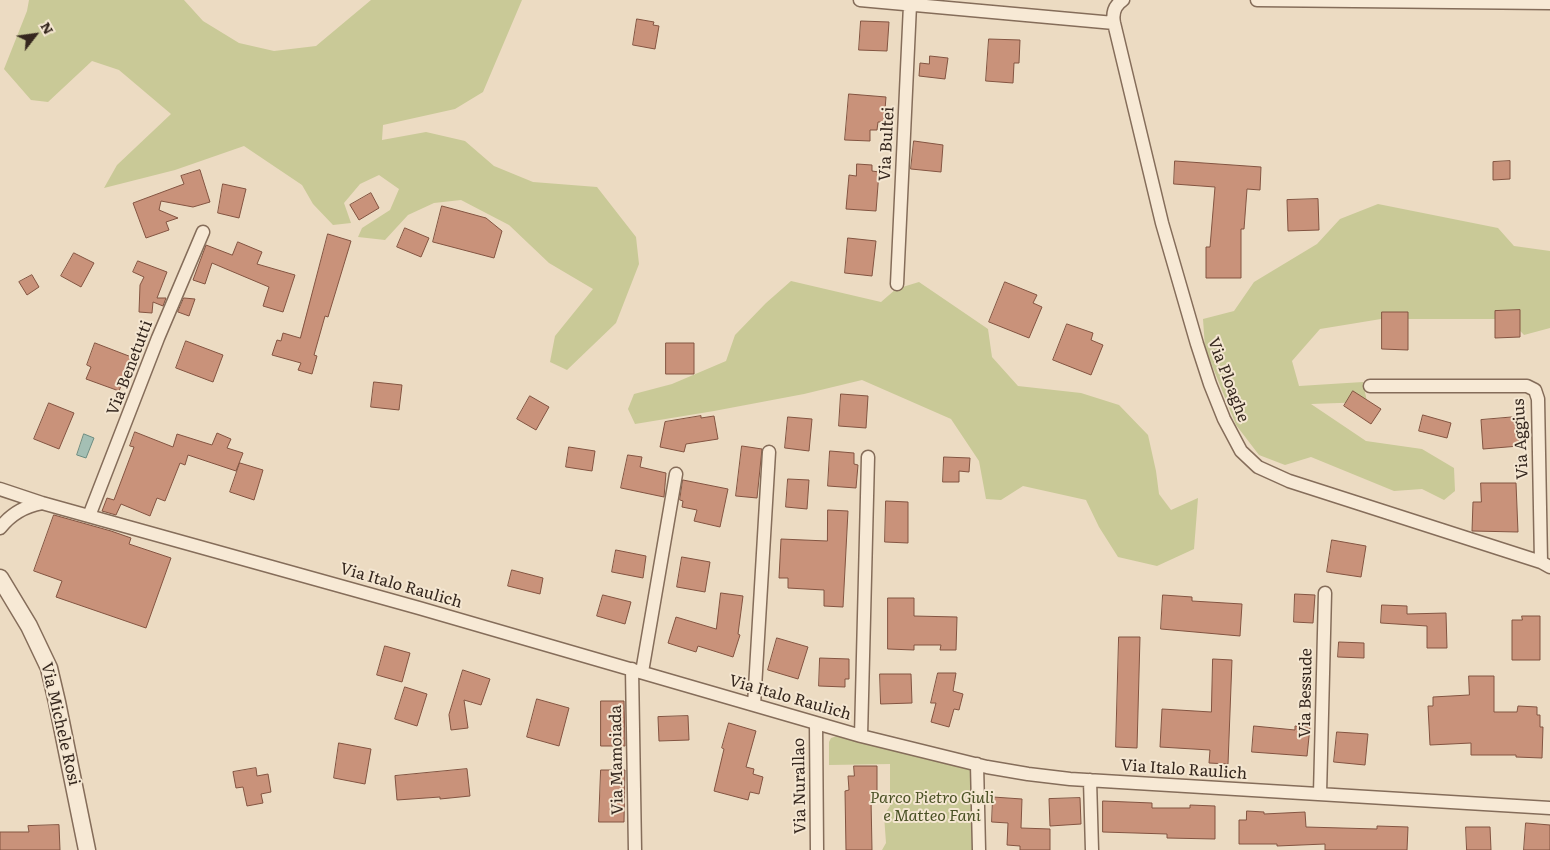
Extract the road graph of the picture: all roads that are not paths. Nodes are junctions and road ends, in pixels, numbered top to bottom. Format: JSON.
{"nodes":[{"id":1,"x":860,"y":0,"type":"edge"},
{"id":2,"x":1257,"y":0,"type":"edge"},
{"id":3,"x":1119,"y":1,"type":"edge"},
{"id":4,"x":1550,"y":3,"type":"edge"},
{"id":5,"x":910,"y":5,"type":"junction"},
{"id":6,"x":1114,"y":23,"type":"junction"},
{"id":7,"x":203,"y":232,"type":"dead end"},
{"id":8,"x":896,"y":284,"type":"dead end"},
{"id":9,"x":1370,"y":386,"type":"dead end"},
{"id":10,"x":769,"y":452,"type":"dead end"},
{"id":11,"x":868,"y":457,"type":"dead end"},
{"id":12,"x":676,"y":474,"type":"dead end"},
{"id":13,"x":0,"y":489,"type":"edge"},
{"id":14,"x":42,"y":503,"type":"junction"},
{"id":15,"x":89,"y":516,"type":"junction"},
{"id":16,"x":0,"y":528,"type":"edge"},
{"id":17,"x":1546,"y":564,"type":"edge"},
{"id":18,"x":0,"y":578,"type":"edge"},
{"id":19,"x":1325,"y":593,"type":"dead end"},
{"id":20,"x":637,"y":671,"type":"junction"},
{"id":21,"x":754,"y":705,"type":"junction"},
{"id":22,"x":816,"y":723,"type":"junction"},
{"id":23,"x":862,"y":736,"type":"junction"},
{"id":24,"x":977,"y":764,"type":"junction"},
{"id":25,"x":1090,"y":780,"type":"junction"},
{"id":26,"x":1320,"y":794,"type":"junction"},
{"id":27,"x":1550,"y":808,"type":"edge"},
{"id":28,"x":87,"y":850,"type":"edge"},
{"id":29,"x":635,"y":850,"type":"edge"},
{"id":30,"x":817,"y":850,"type":"edge"},
{"id":31,"x":979,"y":850,"type":"edge"},
{"id":32,"x":1092,"y":850,"type":"edge"}],
"edges":[{"from":1,"to":5,"type":"street"},
{"from":2,"to":4,"type":"street"},
{"from":3,"to":6,"type":"street","name":"Via Ploaghe"},
{"from":5,"to":6,"type":"street"},
{"from":5,"to":8,"type":"street","name":"Via Bultei"},
{"from":6,"to":17,"type":"street","name":"Via Ploaghe"},
{"from":7,"to":15,"type":"street","name":"Via Benetutti"},
{"from":9,"to":17,"type":"street","name":"Via Aggius"},
{"from":10,"to":21,"type":"street"},
{"from":11,"to":23,"type":"street"},
{"from":12,"to":20,"type":"street","name":"Via Mamoiada"},
{"from":13,"to":14,"type":"street","name":"Via Italo Raulich"},
{"from":14,"to":15,"type":"street","name":"Via Italo Raulich"},
{"from":14,"to":16,"type":"street"},
{"from":15,"to":20,"type":"street","name":"Via Italo Raulich"},
{"from":18,"to":28,"type":"street","name":"Via Michele Rosi"},
{"from":19,"to":26,"type":"street","name":"Via Bessude"},
{"from":20,"to":21,"type":"street","name":"Via Italo Raulich"},
{"from":20,"to":29,"type":"street","name":"Via Mamoiada"},
{"from":21,"to":22,"type":"street","name":"Via Italo Raulich"},
{"from":22,"to":23,"type":"street","name":"Via Italo Raulich"},
{"from":22,"to":30,"type":"street","name":"Via Nurallao"},
{"from":23,"to":24,"type":"street","name":"Via Italo Raulich"},
{"from":24,"to":25,"type":"street","name":"Via Italo Raulich"},
{"from":24,"to":31,"type":"street"},
{"from":25,"to":26,"type":"street","name":"Via Italo Raulich"},
{"from":25,"to":32,"type":"street"},
{"from":26,"to":27,"type":"street","name":"Via Italo Raulich"}]}
